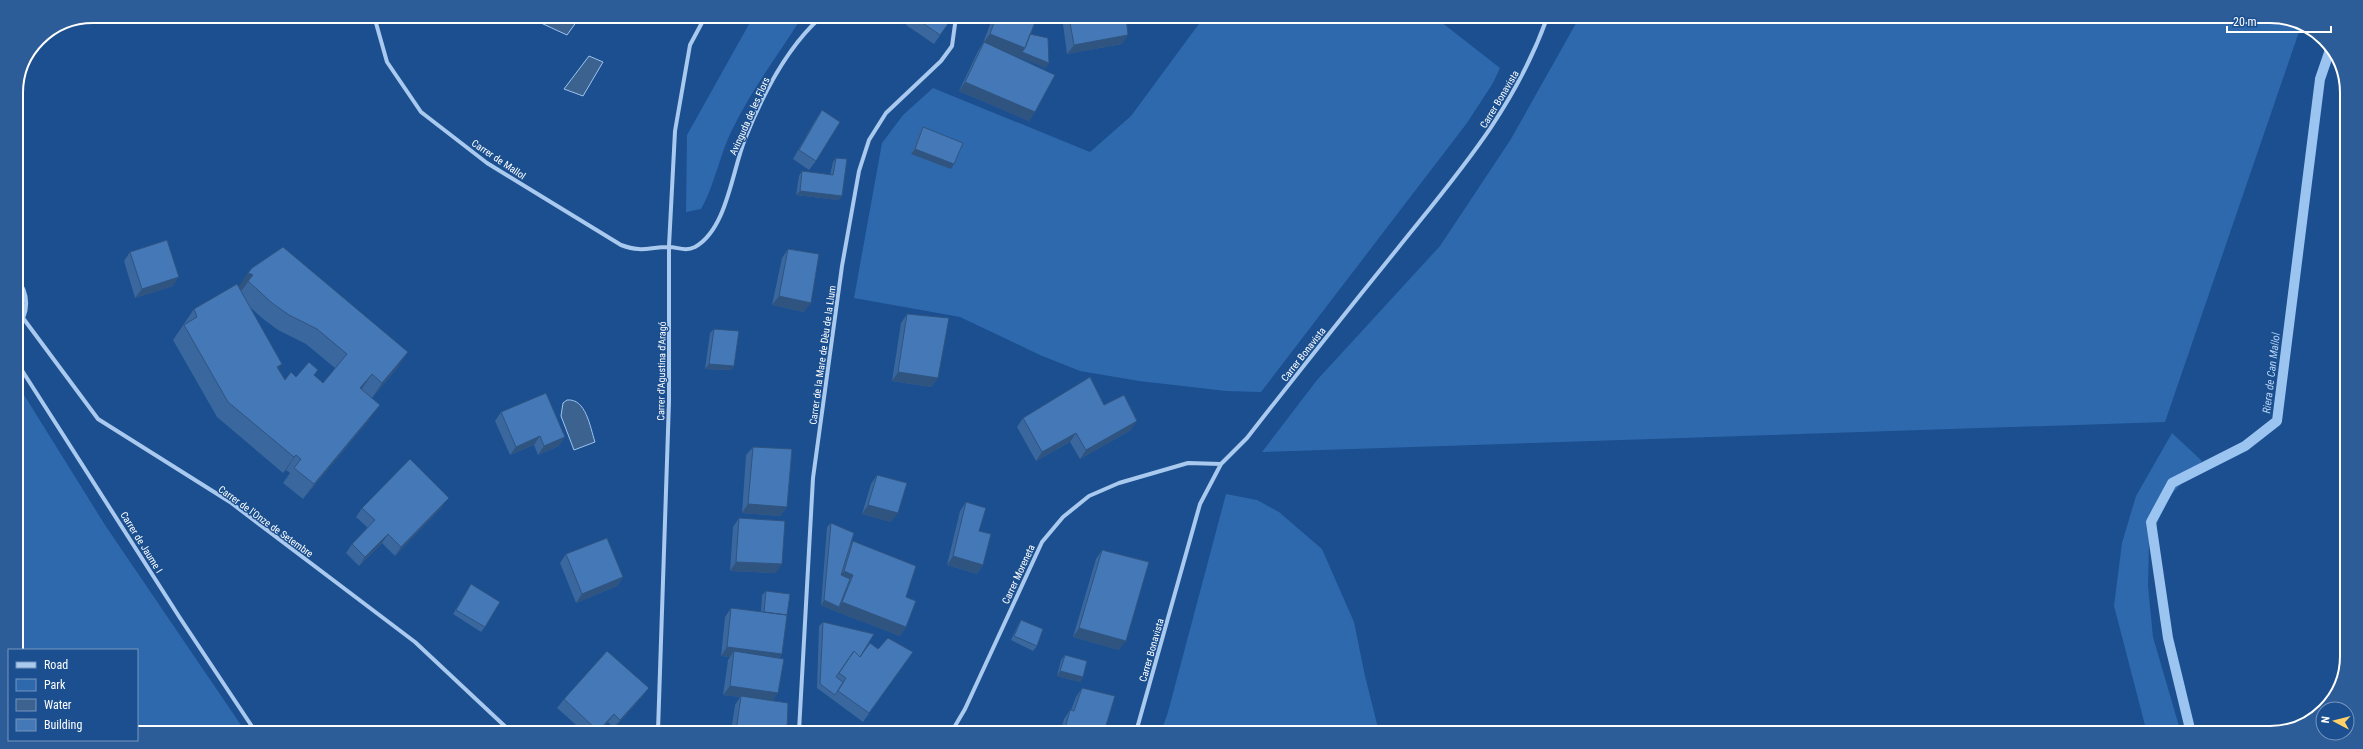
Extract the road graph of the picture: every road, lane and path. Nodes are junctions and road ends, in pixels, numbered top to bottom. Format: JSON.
{"nodes":[{"id":1,"x":376,"y":23,"type":"edge"},
{"id":2,"x":702,"y":23,"type":"edge"},
{"id":3,"x":816,"y":23,"type":"edge"},
{"id":4,"x":955,"y":23,"type":"edge"},
{"id":5,"x":1545,"y":23,"type":"edge"},
{"id":6,"x":669,"y":246,"type":"junction"},
{"id":7,"x":23,"y":287,"type":"edge"},
{"id":8,"x":23,"y":318,"type":"joint"},
{"id":9,"x":23,"y":372,"type":"edge"},
{"id":10,"x":1221,"y":464,"type":"junction"},
{"id":11,"x":251,"y":726,"type":"edge"},
{"id":12,"x":505,"y":726,"type":"edge"},
{"id":13,"x":658,"y":726,"type":"edge"},
{"id":14,"x":799,"y":726,"type":"edge"},
{"id":15,"x":955,"y":726,"type":"edge"},
{"id":16,"x":1138,"y":726,"type":"edge"}],
"edges":[{"from":1,"to":6,"type":"street","name":"Carrer de Mallol"},
{"from":2,"to":6,"type":"street","name":"Carrer d'Agustina d'Aragó"},
{"from":3,"to":6,"type":"street","name":"Avinguda de les Flors"},
{"from":4,"to":14,"type":"street","name":"Carrer de la Mare de Dèu de la Llum"},
{"from":5,"to":10,"type":"street","name":"Carrer Bonavista"},
{"from":6,"to":13,"type":"street","name":"Carrer d'Agustina d'Aragó"},
{"from":7,"to":8,"type":"street"},
{"from":8,"to":12,"type":"street","name":"Carrer de l'Onze de Setembre"},
{"from":9,"to":11,"type":"street","name":"Carrer de Jaume I"},
{"from":10,"to":15,"type":"street","name":"Carrer Moreneta"},
{"from":10,"to":16,"type":"street","name":"Carrer Bonavista"}]}
